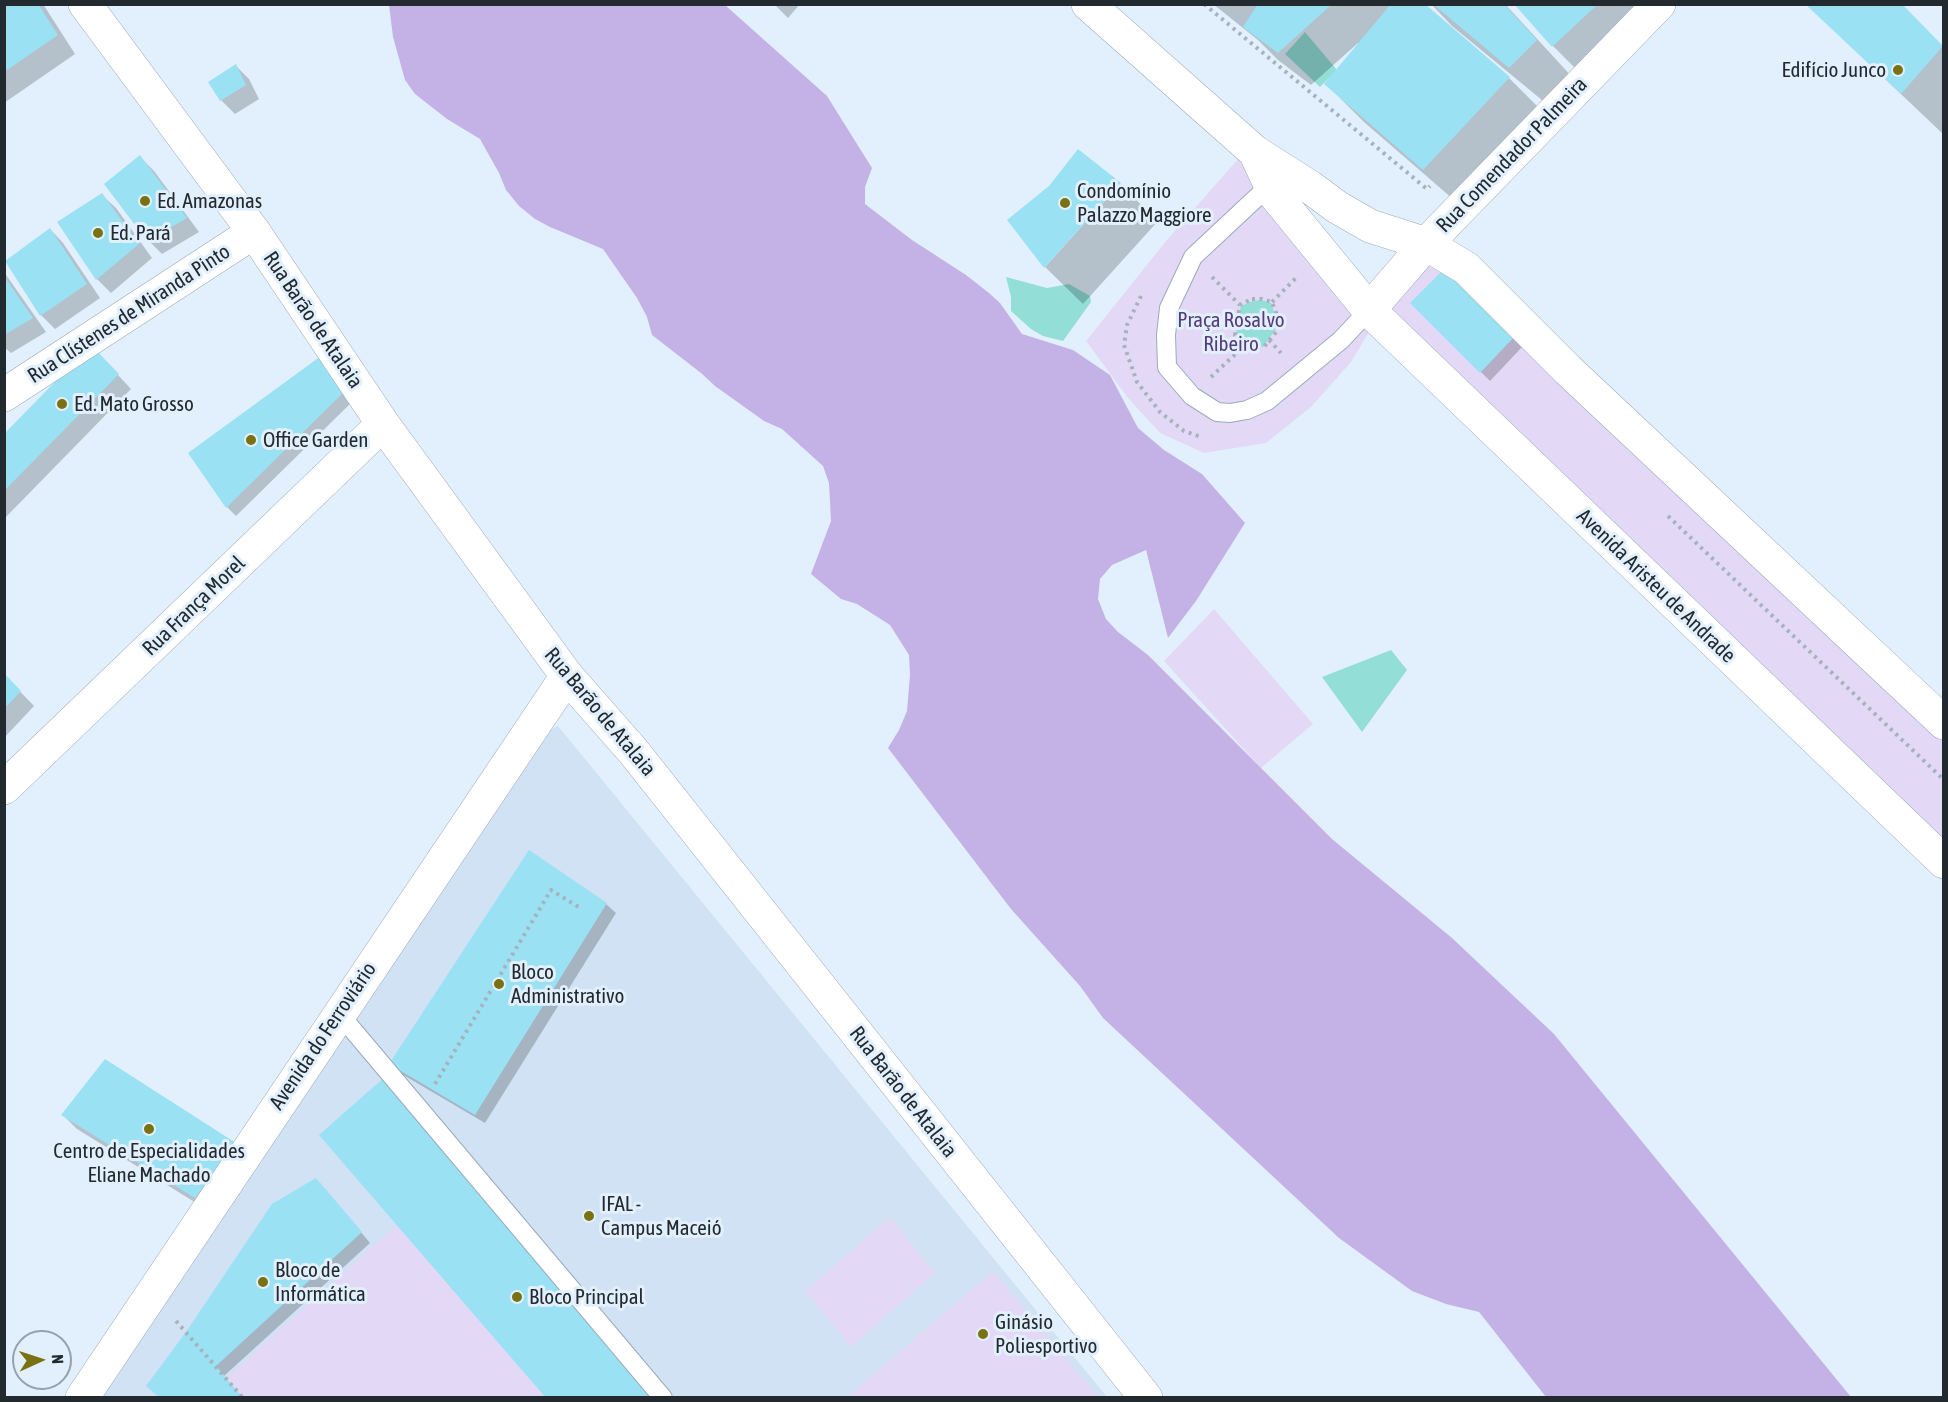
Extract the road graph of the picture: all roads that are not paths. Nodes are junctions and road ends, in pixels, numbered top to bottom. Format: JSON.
{"nodes":[{"id":1,"x":85,"y":4,"type":"edge"},
{"id":2,"x":1088,"y":4,"type":"edge"},
{"id":3,"x":1659,"y":4,"type":"edge"},
{"id":4,"x":1255,"y":152,"type":"junction"},
{"id":5,"x":1270,"y":185,"type":"junction"},
{"id":6,"x":254,"y":232,"type":"junction"},
{"id":7,"x":1426,"y":244,"type":"junction"},
{"id":8,"x":1369,"y":310,"type":"junction"},
{"id":9,"x":4,"y":395,"type":"edge"},
{"id":10,"x":384,"y":424,"type":"junction"},
{"id":11,"x":567,"y":676,"type":"junction"},
{"id":12,"x":1944,"y":723,"type":"edge"},
{"id":13,"x":4,"y":788,"type":"edge"},
{"id":14,"x":1944,"y":862,"type":"edge"},
{"id":15,"x":337,"y":1015,"type":"junction"},
{"id":16,"x":82,"y":1398,"type":"edge"},
{"id":17,"x":663,"y":1398,"type":"edge"},
{"id":18,"x":1146,"y":1398,"type":"edge"}],
"edges":[{"from":1,"to":6,"type":"street","name":"Rua Barão de Atalaia"},
{"from":2,"to":4,"type":"street"},
{"from":3,"to":7,"type":"street","name":"Rua Comendador Palmeira"},
{"from":4,"to":5,"type":"street","name":"Avenida Aristeu de Andrade"},
{"from":4,"to":7,"type":"street"},
{"from":5,"to":8,"type":"street","name":"Avenida Aristeu de Andrade"},
{"from":5,"to":8,"type":"lane"},
{"from":6,"to":9,"type":"street","name":"Rua Clístenes de Miranda Pinto"},
{"from":6,"to":10,"type":"street","name":"Rua Barão de Atalaia"},
{"from":7,"to":8,"type":"street","name":"Rua Comendador Palmeira"},
{"from":7,"to":12,"type":"street"},
{"from":8,"to":14,"type":"street","name":"Avenida Aristeu de Andrade"},
{"from":10,"to":11,"type":"street","name":"Rua Barão de Atalaia"},
{"from":10,"to":13,"type":"street","name":"Rua França Morel"},
{"from":11,"to":15,"type":"street","name":"Avenida do Ferroviário"},
{"from":11,"to":18,"type":"street","name":"Rua Barão de Atalaia"},
{"from":15,"to":16,"type":"street","name":"Avenida do Ferroviário"},
{"from":15,"to":17,"type":"lane"}]}
